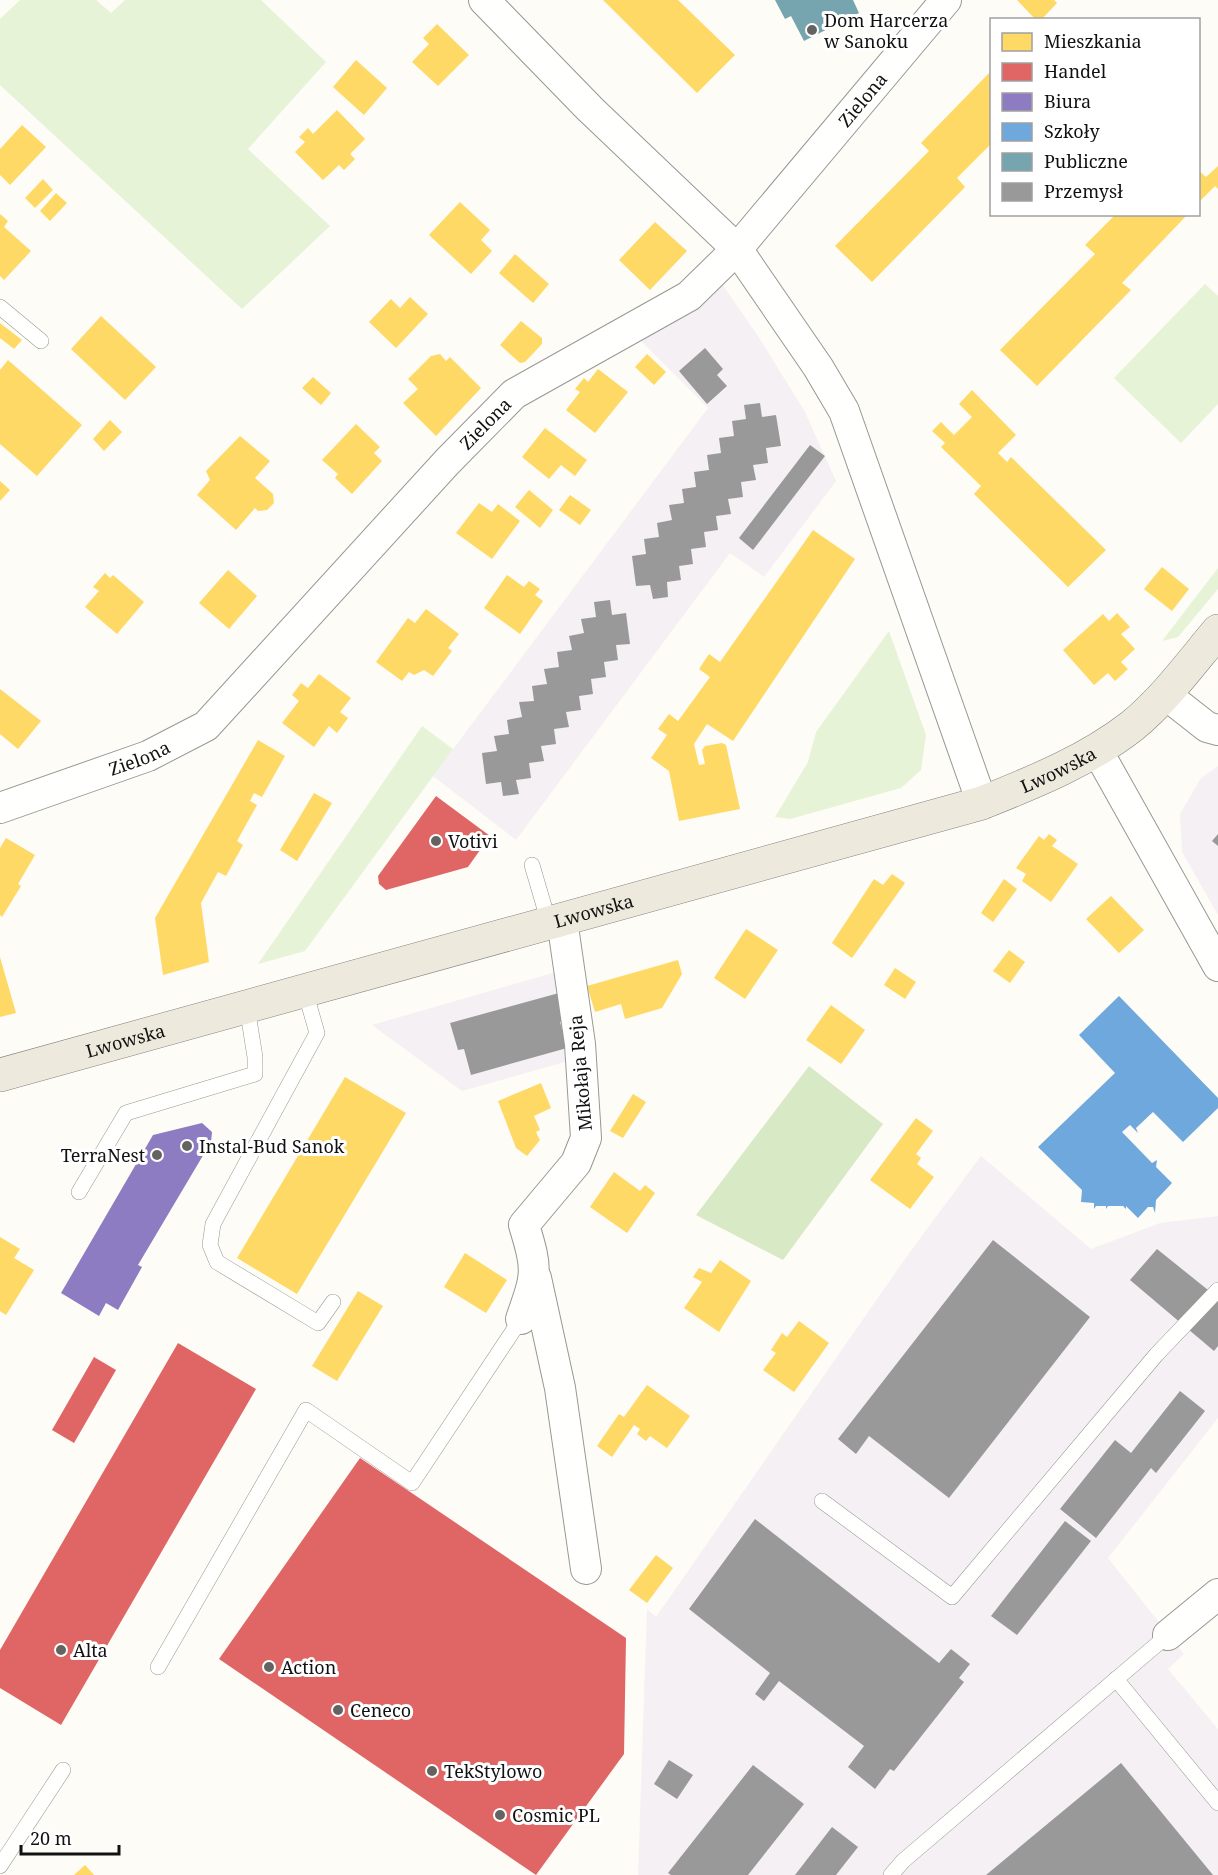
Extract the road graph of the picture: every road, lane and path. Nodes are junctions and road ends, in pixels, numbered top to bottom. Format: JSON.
{"nodes":[{"id":1,"x":484,"y":0,"type":"edge"},
{"id":2,"x":946,"y":0,"type":"edge"},
{"id":3,"x":728,"y":257,"type":"junction"},
{"id":4,"x":0,"y":307,"type":"edge"},
{"id":5,"x":41,"y":341,"type":"dead end"},
{"id":6,"x":1218,"y":631,"type":"edge"},
{"id":7,"x":1165,"y":694,"type":"junction"},
{"id":8,"x":1218,"y":730,"type":"edge"},
{"id":9,"x":1097,"y":750,"type":"junction"},
{"id":10,"x":982,"y":804,"type":"junction"},
{"id":11,"x":0,"y":808,"type":"edge"},
{"id":12,"x":532,"y":865,"type":"dead end"},
{"id":13,"x":555,"y":921,"type":"junction"},
{"id":14,"x":1218,"y":966,"type":"edge"},
{"id":15,"x":305,"y":991,"type":"junction"},
{"id":16,"x":247,"y":1007,"type":"junction"},
{"id":17,"x":0,"y":1075,"type":"edge"},
{"id":18,"x":79,"y":1192,"type":"dead end"},
{"id":19,"x":536,"y":1278,"type":"junction"},
{"id":20,"x":1218,"y":1290,"type":"edge"},
{"id":21,"x":333,"y":1302,"type":"dead end"},
{"id":22,"x":520,"y":1319,"type":"joint"},
{"id":23,"x":822,"y":1501,"type":"dead end"},
{"id":24,"x":586,"y":1569,"type":"dead end"},
{"id":25,"x":1218,"y":1594,"type":"edge"},
{"id":26,"x":1168,"y":1635,"type":"joint"},
{"id":27,"x":158,"y":1667,"type":"dead end"},
{"id":28,"x":1116,"y":1679,"type":"junction"},
{"id":29,"x":63,"y":1770,"type":"dead end"},
{"id":30,"x":1218,"y":1803,"type":"edge"},
{"id":31,"x":0,"y":1866,"type":"edge"},
{"id":32,"x":891,"y":1875,"type":"edge"}],
"edges":[{"from":1,"to":3,"type":"street"},
{"from":2,"to":3,"type":"street","name":"Zielona"},
{"from":3,"to":10,"type":"street"},
{"from":3,"to":11,"type":"street","name":"Zielona"},
{"from":4,"to":5,"type":"lane"},
{"from":6,"to":7,"type":"main road","name":"Lwowska"},
{"from":7,"to":8,"type":"street"},
{"from":7,"to":9,"type":"main road","name":"Lwowska"},
{"from":9,"to":10,"type":"main road","name":"Lwowska"},
{"from":9,"to":14,"type":"street"},
{"from":10,"to":13,"type":"main road","name":"Lwowska"},
{"from":12,"to":13,"type":"lane"},
{"from":13,"to":15,"type":"main road","name":"Lwowska"},
{"from":13,"to":19,"type":"street","name":"Mikołaja Reja"},
{"from":15,"to":16,"type":"main road","name":"Lwowska"},
{"from":15,"to":21,"type":"lane"},
{"from":16,"to":17,"type":"main road","name":"Lwowska"},
{"from":16,"to":18,"type":"lane"},
{"from":19,"to":22,"type":"street","name":"Mikołaja Reja"},
{"from":19,"to":24,"type":"street","name":"Mikołaja Reja"},
{"from":20,"to":23,"type":"lane"},
{"from":22,"to":27,"type":"lane"},
{"from":25,"to":26,"type":"street"},
{"from":26,"to":28,"type":"lane"},
{"from":28,"to":30,"type":"lane"},
{"from":28,"to":32,"type":"lane"},
{"from":29,"to":31,"type":"lane"}]}
